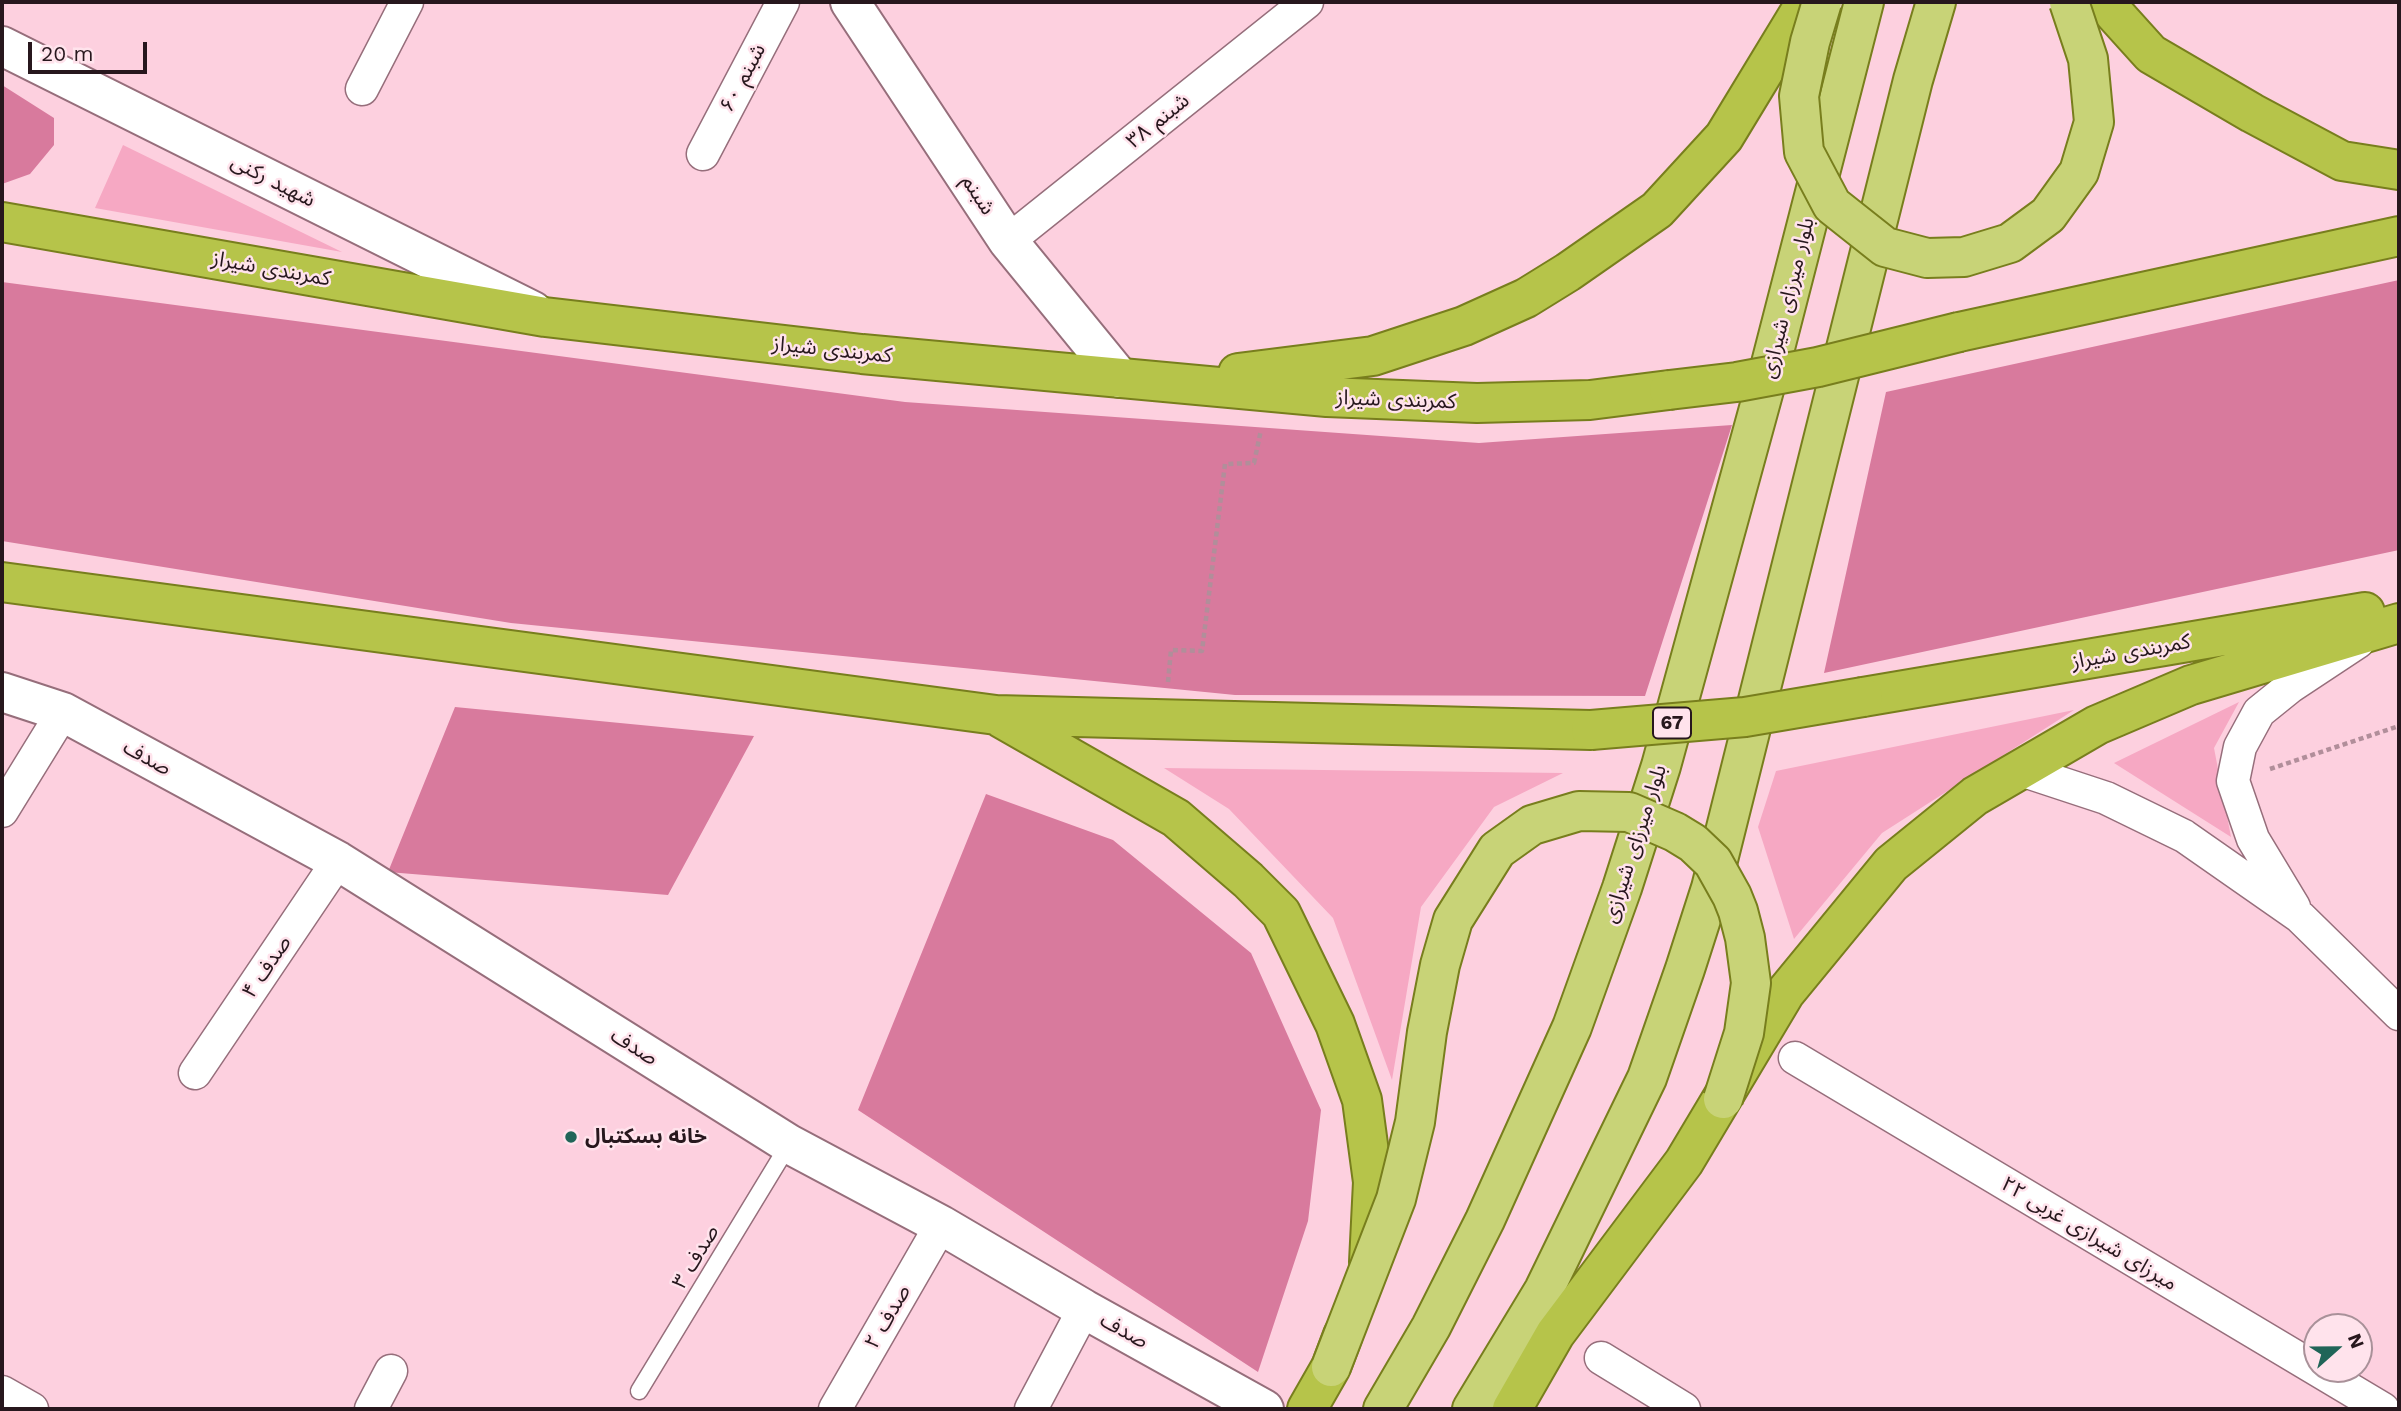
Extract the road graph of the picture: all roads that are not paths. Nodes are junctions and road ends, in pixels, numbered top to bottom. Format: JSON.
{"nodes":[{"id":1,"x":407,"y":2,"type":"edge"},
{"id":2,"x":783,"y":2,"type":"edge"},
{"id":3,"x":850,"y":2,"type":"edge"},
{"id":4,"x":1307,"y":2,"type":"edge"},
{"id":5,"x":1806,"y":2,"type":"edge"},
{"id":6,"x":1822,"y":2,"type":"edge"},
{"id":7,"x":1864,"y":2,"type":"edge"},
{"id":8,"x":1936,"y":2,"type":"edge"},
{"id":9,"x":2069,"y":2,"type":"edge"},
{"id":10,"x":2104,"y":2,"type":"edge"},
{"id":11,"x":2,"y":46,"type":"edge"},
{"id":12,"x":362,"y":89,"type":"dead end"},
{"id":13,"x":703,"y":154,"type":"dead end"},
{"id":14,"x":2399,"y":170,"type":"edge"},
{"id":15,"x":2,"y":222,"type":"edge"},
{"id":16,"x":2399,"y":236,"type":"edge"},
{"id":17,"x":1008,"y":241,"type":"junction"},
{"id":18,"x":545,"y":317,"type":"junction"},
{"id":19,"x":1120,"y":378,"type":"junction"},
{"id":20,"x":1166,"y":381,"type":"junction"},
{"id":21,"x":2,"y":582,"type":"edge"},
{"id":22,"x":2391,"y":620,"type":"edge"},
{"id":23,"x":2,"y":692,"type":"edge"},
{"id":24,"x":63,"y":712,"type":"junction"},
{"id":25,"x":996,"y":715,"type":"junction"},
{"id":26,"x":2021,"y":770,"type":"junction"},
{"id":27,"x":2,"y":811,"type":"edge"},
{"id":28,"x":338,"y":862,"type":"junction"},
{"id":29,"x":2300,"y":917,"type":"junction"},
{"id":30,"x":2399,"y":1014,"type":"edge"},
{"id":31,"x":1795,"y":1058,"type":"dead end"},
{"id":32,"x":195,"y":1073,"type":"dead end"},
{"id":33,"x":1723,"y":1099,"type":"junction"},
{"id":34,"x":789,"y":1143,"type":"junction"},
{"id":35,"x":941,"y":1225,"type":"junction"},
{"id":36,"x":1084,"y":1308,"type":"junction"},
{"id":37,"x":1601,"y":1358,"type":"dead end"},
{"id":38,"x":1331,"y":1367,"type":"junction"},
{"id":39,"x":391,"y":1371,"type":"dead end"},
{"id":40,"x":639,"y":1391,"type":"dead end"},
{"id":41,"x":2,"y":1392,"type":"edge"},
{"id":42,"x":32,"y":1409,"type":"edge"},
{"id":43,"x":371,"y":1409,"type":"edge"},
{"id":44,"x":835,"y":1409,"type":"edge"},
{"id":45,"x":1031,"y":1409,"type":"edge"},
{"id":46,"x":1264,"y":1409,"type":"edge"},
{"id":47,"x":1307,"y":1409,"type":"edge"},
{"id":48,"x":1383,"y":1409,"type":"edge"},
{"id":49,"x":1472,"y":1409,"type":"edge"},
{"id":50,"x":1512,"y":1409,"type":"edge"},
{"id":51,"x":1684,"y":1409,"type":"edge"},
{"id":52,"x":2383,"y":1409,"type":"edge"}],
"edges":[{"from":1,"to":12,"type":"street"},
{"from":2,"to":13,"type":"street","name":"۶۰ شبنم"},
{"from":3,"to":17,"type":"street","name":"شبنم"},
{"from":4,"to":17,"type":"street","name":"شبنم ۳۸"},
{"from":5,"to":20,"type":"highway"},
{"from":6,"to":9,"type":"main road","bridge":true},
{"from":7,"to":48,"type":"main road","name":"بلوار میرزای شیرازی","number":"67"},
{"from":8,"to":49,"type":"main road"},
{"from":10,"to":14,"type":"highway"},
{"from":11,"to":18,"type":"street","name":"شهید رکنی"},
{"from":15,"to":18,"type":"highway","name":"کمربندی شیراز"},
{"from":16,"to":20,"type":"highway","name":"کمربندی شیراز","bridge":true},
{"from":17,"to":19,"type":"street","name":"شبنم"},
{"from":18,"to":19,"type":"highway","name":"کمربندی شیراز"},
{"from":19,"to":20,"type":"highway","name":"کمربندی شیراز"},
{"from":21,"to":25,"type":"highway"},
{"from":22,"to":25,"type":"highway","name":"کمربندی شیراز","bridge":true},
{"from":22,"to":26,"type":"highway"},
{"from":22,"to":29,"type":"street"},
{"from":23,"to":24,"type":"street","name":"صدف"},
{"from":24,"to":27,"type":"street"},
{"from":24,"to":28,"type":"street","name":"صدف"},
{"from":25,"to":38,"type":"highway"},
{"from":26,"to":29,"type":"street"},
{"from":26,"to":33,"type":"highway"},
{"from":28,"to":32,"type":"street","name":"۴ صدف"},
{"from":28,"to":34,"type":"street","name":"صدف"},
{"from":29,"to":30,"type":"street"},
{"from":31,"to":52,"type":"street","name":"۲۲ میرزای شیرازی غربی"},
{"from":33,"to":38,"type":"main road","bridge":true},
{"from":33,"to":50,"type":"highway"},
{"from":34,"to":35,"type":"street","name":"صدف"},
{"from":34,"to":40,"type":"lane","name":"صدف ۳"},
{"from":35,"to":36,"type":"street","name":"صدف"},
{"from":35,"to":44,"type":"street","name":"۲ صدف"},
{"from":36,"to":45,"type":"street"},
{"from":36,"to":46,"type":"street","name":"صدف"},
{"from":37,"to":51,"type":"street"},
{"from":38,"to":47,"type":"highway"},
{"from":39,"to":43,"type":"street"},
{"from":41,"to":42,"type":"street"}]}
